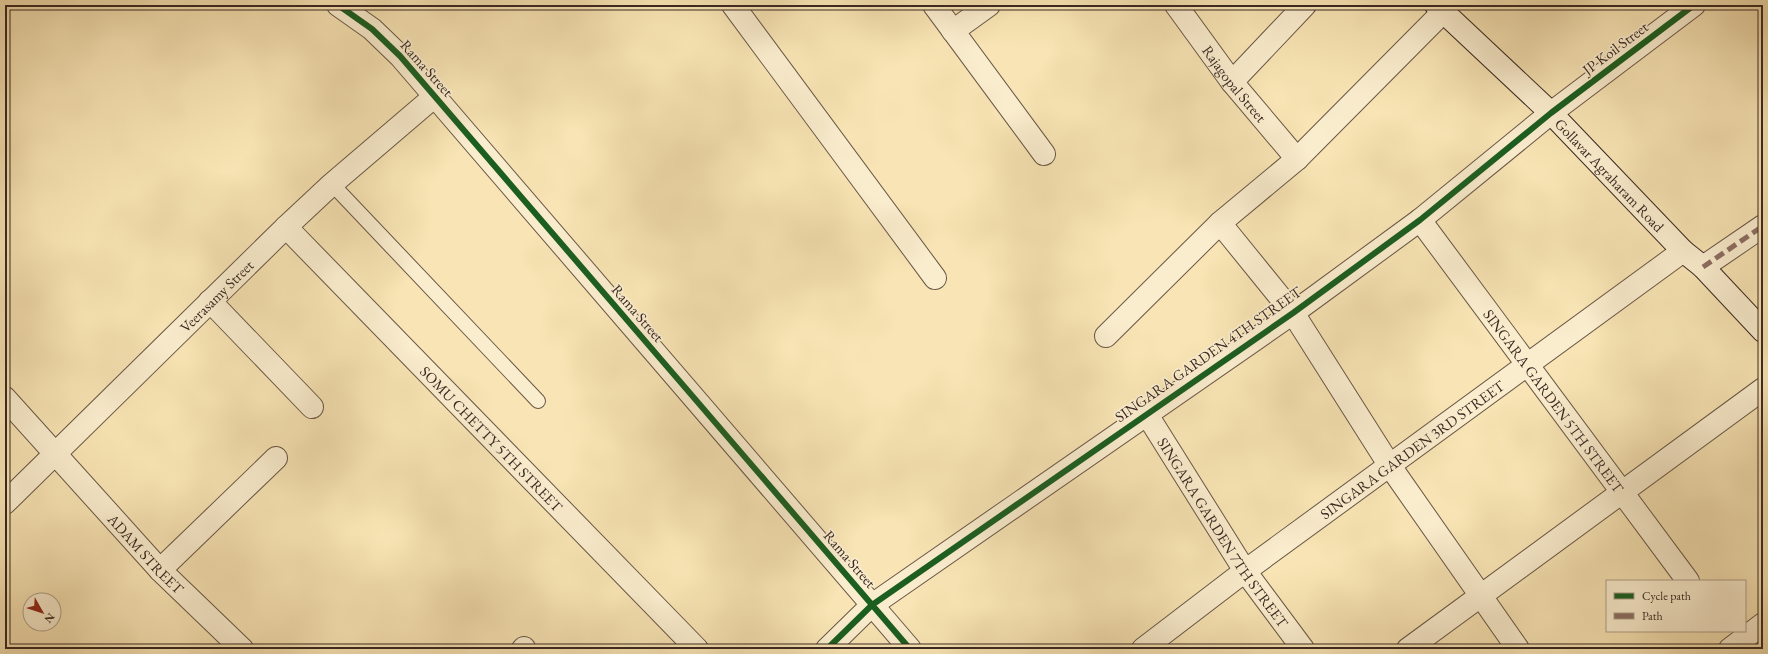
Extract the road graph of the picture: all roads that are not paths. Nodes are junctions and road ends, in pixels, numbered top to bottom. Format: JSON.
{"nodes":[{"id":1,"x":338,"y":5,"type":"edge"},
{"id":2,"x":734,"y":5,"type":"edge"},
{"id":3,"x":934,"y":5,"type":"edge"},
{"id":4,"x":989,"y":5,"type":"edge"},
{"id":5,"x":1176,"y":5,"type":"edge"},
{"id":6,"x":1305,"y":5,"type":"edge"},
{"id":7,"x":1694,"y":5,"type":"edge"},
{"id":8,"x":1439,"y":9,"type":"edge"},
{"id":9,"x":953,"y":31,"type":"junction"},
{"id":10,"x":1232,"y":82,"type":"junction"},
{"id":11,"x":435,"y":96,"type":"junction"},
{"id":12,"x":1551,"y":113,"type":"junction"},
{"id":13,"x":1044,"y":154,"type":"dead end"},
{"id":14,"x":1296,"y":159,"type":"junction"},
{"id":15,"x":332,"y":184,"type":"junction"},
{"id":16,"x":1420,"y":220,"type":"junction"},
{"id":17,"x":1220,"y":223,"type":"junction"},
{"id":18,"x":1763,"y":226,"type":"edge"},
{"id":19,"x":286,"y":227,"type":"junction"},
{"id":20,"x":1683,"y":251,"type":"junction"},
{"id":21,"x":1703,"y":267,"type":"junction"},
{"id":22,"x":936,"y":278,"type":"dead end"},
{"id":23,"x":210,"y":301,"type":"junction"},
{"id":24,"x":1292,"y":313,"type":"junction"},
{"id":25,"x":1763,"y":331,"type":"edge"},
{"id":26,"x":1106,"y":336,"type":"dead end"},
{"id":27,"x":1527,"y":366,"type":"junction"},
{"id":28,"x":1763,"y":389,"type":"edge"},
{"id":29,"x":5,"y":398,"type":"edge"},
{"id":30,"x":538,"y":401,"type":"dead end"},
{"id":31,"x":312,"y":407,"type":"dead end"},
{"id":32,"x":1146,"y":413,"type":"junction"},
{"id":33,"x":55,"y":453,"type":"junction"},
{"id":34,"x":276,"y":458,"type":"dead end"},
{"id":35,"x":1390,"y":466,"type":"junction"},
{"id":36,"x":1621,"y":493,"type":"junction"},
{"id":37,"x":5,"y":503,"type":"edge"},
{"id":38,"x":160,"y":570,"type":"junction"},
{"id":39,"x":1245,"y":571,"type":"junction"},
{"id":40,"x":1687,"y":580,"type":"edge"},
{"id":41,"x":1480,"y":596,"type":"junction"},
{"id":42,"x":872,"y":605,"type":"junction"},
{"id":43,"x":1763,"y":624,"type":"edge"},
{"id":44,"x":1732,"y":643,"type":"edge"},
{"id":45,"x":242,"y":649,"type":"edge"},
{"id":46,"x":698,"y":649,"type":"edge"},
{"id":47,"x":827,"y":649,"type":"edge"},
{"id":48,"x":910,"y":649,"type":"edge"},
{"id":49,"x":1143,"y":649,"type":"edge"},
{"id":50,"x":1303,"y":649,"type":"edge"},
{"id":51,"x":1408,"y":649,"type":"edge"},
{"id":52,"x":1518,"y":649,"type":"edge"}],
"edges":[{"from":1,"to":11,"type":"street","name":"Rama Street"},
{"from":2,"to":22,"type":"street"},
{"from":3,"to":9,"type":"street"},
{"from":4,"to":9,"type":"street"},
{"from":5,"to":10,"type":"street","name":"Rajagopal Street"},
{"from":6,"to":10,"type":"street"},
{"from":7,"to":12,"type":"street","name":"JP Koil Street"},
{"from":8,"to":12,"type":"street","name":"Gollavar Agraharam Road"},
{"from":8,"to":14,"type":"street"},
{"from":9,"to":13,"type":"street"},
{"from":10,"to":14,"type":"street","name":"Rajagopal Street"},
{"from":11,"to":15,"type":"street","name":"Veerasamy Street"},
{"from":11,"to":42,"type":"street","name":"Rama Street"},
{"from":12,"to":16,"type":"street","name":"SINGARA GARDEN 4TH STREET"},
{"from":12,"to":20,"type":"street","name":"Gollavar Agraharam Road"},
{"from":14,"to":17,"type":"street"},
{"from":15,"to":19,"type":"street","name":"Veerasamy Street"},
{"from":15,"to":30,"type":"lane"},
{"from":16,"to":24,"type":"street","name":"SINGARA GARDEN 4TH STREET"},
{"from":16,"to":27,"type":"street","name":"SINGARA GARDEN 5TH STREET"},
{"from":17,"to":24,"type":"street"},
{"from":17,"to":26,"type":"street"},
{"from":18,"to":21,"type":"street"},
{"from":19,"to":23,"type":"street","name":"Veerasamy Street"},
{"from":19,"to":46,"type":"street","name":"SOMU CHETTY 5TH STREET"},
{"from":20,"to":21,"type":"street","name":"Gollavar Agraharam Road"},
{"from":20,"to":27,"type":"street","name":"SINGARA GARDEN 3RD STREET"},
{"from":21,"to":25,"type":"street","name":"Gollavar Agraharam Road"},
{"from":23,"to":31,"type":"street"},
{"from":23,"to":33,"type":"street","name":"Veerasamy Street"},
{"from":24,"to":32,"type":"street","name":"SINGARA GARDEN 4TH STREET"},
{"from":24,"to":35,"type":"street"},
{"from":27,"to":35,"type":"street","name":"SINGARA GARDEN 3RD STREET"},
{"from":27,"to":36,"type":"street","name":"SINGARA GARDEN 5TH STREET"},
{"from":28,"to":36,"type":"street"},
{"from":29,"to":33,"type":"street","name":"ADAM STREET"},
{"from":32,"to":39,"type":"street","name":"SINGARA GARDEN 7TH STREET"},
{"from":32,"to":42,"type":"street","name":"SINGARA GARDEN 4TH STREET"},
{"from":33,"to":37,"type":"street","name":"Veerasamy Street"},
{"from":33,"to":38,"type":"street","name":"ADAM STREET"},
{"from":34,"to":38,"type":"street"},
{"from":35,"to":39,"type":"street","name":"SINGARA GARDEN 3RD STREET"},
{"from":35,"to":41,"type":"street"},
{"from":36,"to":40,"type":"street","name":"SINGARA GARDEN 5TH STREET"},
{"from":36,"to":41,"type":"street"},
{"from":38,"to":45,"type":"street","name":"ADAM STREET"},
{"from":39,"to":49,"type":"street","name":"SINGARA GARDEN 3RD STREET"},
{"from":39,"to":50,"type":"street","name":"SINGARA GARDEN 7TH STREET"},
{"from":41,"to":51,"type":"street"},
{"from":41,"to":52,"type":"street"},
{"from":42,"to":47,"type":"street","name":"SINGARA GARDEN 4TH STREET"},
{"from":42,"to":48,"type":"street","name":"Rama Street"},
{"from":43,"to":44,"type":"street"}]}
